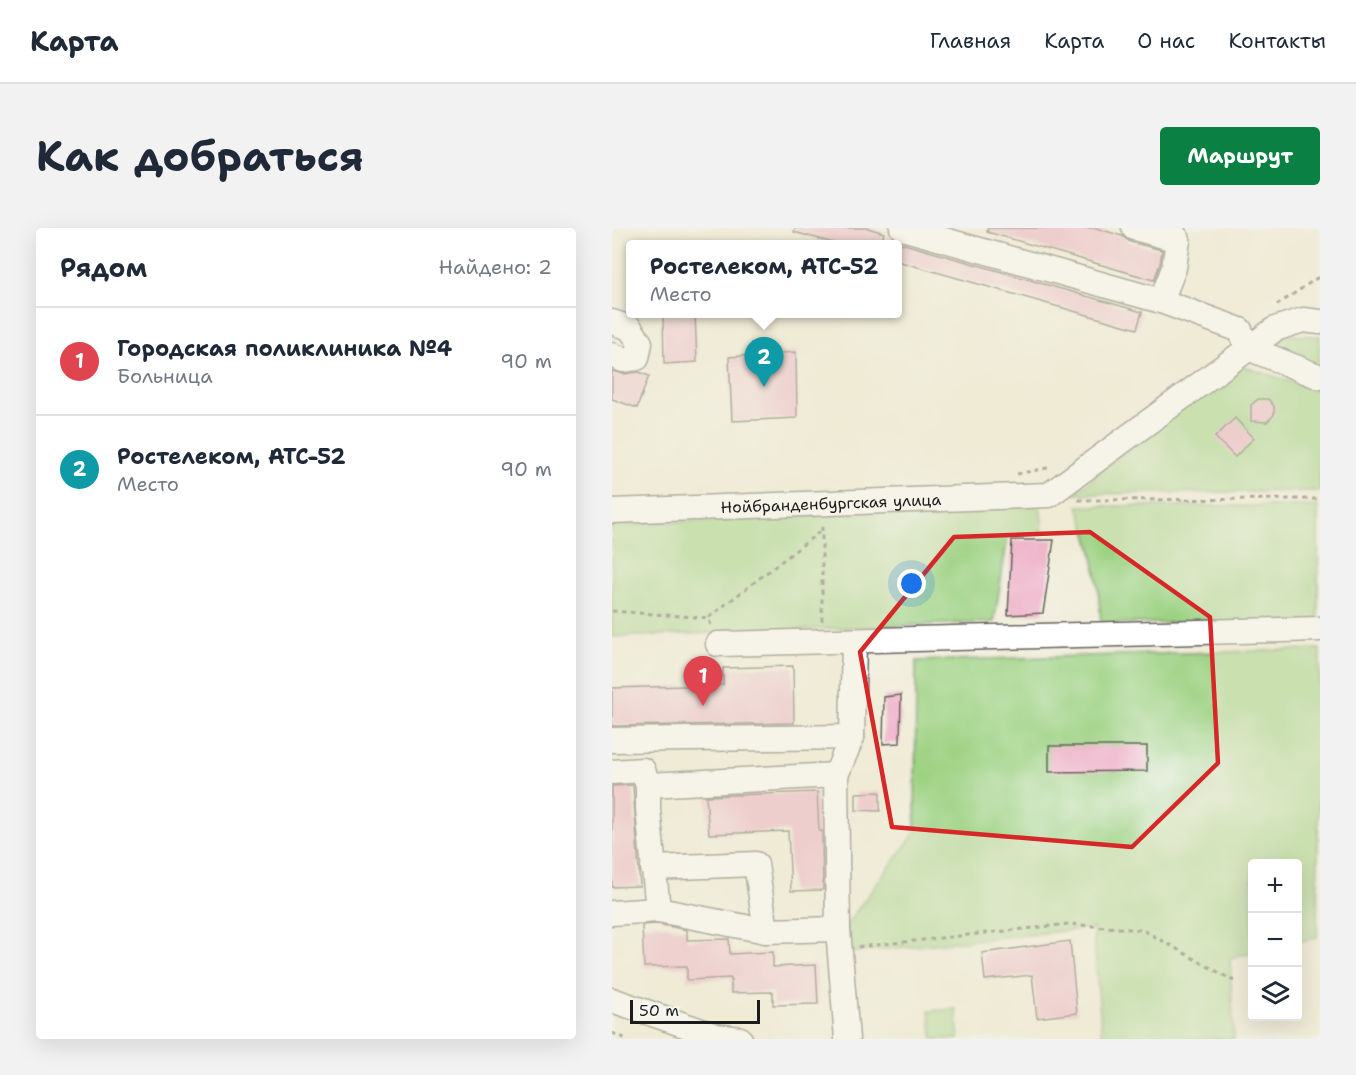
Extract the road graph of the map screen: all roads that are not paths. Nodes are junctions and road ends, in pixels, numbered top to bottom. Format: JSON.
{"nodes":[{"id":1,"x":902,"y":228,"type":"edge"},
{"id":2,"x":1134,"y":228,"type":"edge"},
{"id":3,"x":1174,"y":234,"type":"edge"},
{"id":4,"x":1161,"y":301,"type":"junction"},
{"id":5,"x":612,"y":322,"type":"edge"},
{"id":6,"x":1320,"y":322,"type":"edge"},
{"id":7,"x":1248,"y":348,"type":"junction"},
{"id":8,"x":612,"y":355,"type":"edge"},
{"id":9,"x":1320,"y":377,"type":"edge"},
{"id":10,"x":612,"y":511,"type":"edge"},
{"id":11,"x":1320,"y":629,"type":"edge"},
{"id":12,"x":854,"y":641,"type":"junction"},
{"id":13,"x":718,"y":644,"type":"road end"},
{"id":14,"x":852,"y":737,"type":"junction"},
{"id":15,"x":612,"y":740,"type":"edge"},
{"id":16,"x":612,"y":772,"type":"edge"},
{"id":17,"x":836,"y":775,"type":"junction"},
{"id":18,"x":648,"y":785,"type":"junction"},
{"id":19,"x":653,"y":868,"type":"junction"},
{"id":20,"x":657,"y":910,"type":"junction"},
{"id":21,"x":612,"y":913,"type":"edge"},
{"id":22,"x":837,"y":929,"type":"junction"},
{"id":23,"x":766,"y":931,"type":"junction"},
{"id":24,"x":612,"y":1000,"type":"edge"},
{"id":25,"x":740,"y":1039,"type":"edge"},
{"id":26,"x":847,"y":1039,"type":"edge"}],
"edges":[{"from":1,"to":4,"type":"street"},
{"from":2,"to":3,"type":"street"},
{"from":3,"to":4,"type":"street"},
{"from":4,"to":7,"type":"street"},
{"from":5,"to":8,"type":"street"},
{"from":6,"to":7,"type":"street"},
{"from":7,"to":9,"type":"street"},
{"from":7,"to":10,"type":"street","name":"Нойбранденбургская улица"},
{"from":11,"to":12,"type":"street"},
{"from":12,"to":13,"type":"street"},
{"from":12,"to":14,"type":"street"},
{"from":14,"to":15,"type":"street"},
{"from":14,"to":17,"type":"street"},
{"from":16,"to":18,"type":"street"},
{"from":17,"to":18,"type":"street"},
{"from":17,"to":22,"type":"street"},
{"from":18,"to":19,"type":"street"},
{"from":19,"to":20,"type":"street"},
{"from":19,"to":23,"type":"street"},
{"from":20,"to":21,"type":"street"},
{"from":20,"to":23,"type":"street"},
{"from":22,"to":23,"type":"street"},
{"from":22,"to":26,"type":"street"},
{"from":24,"to":25,"type":"street"}]}
